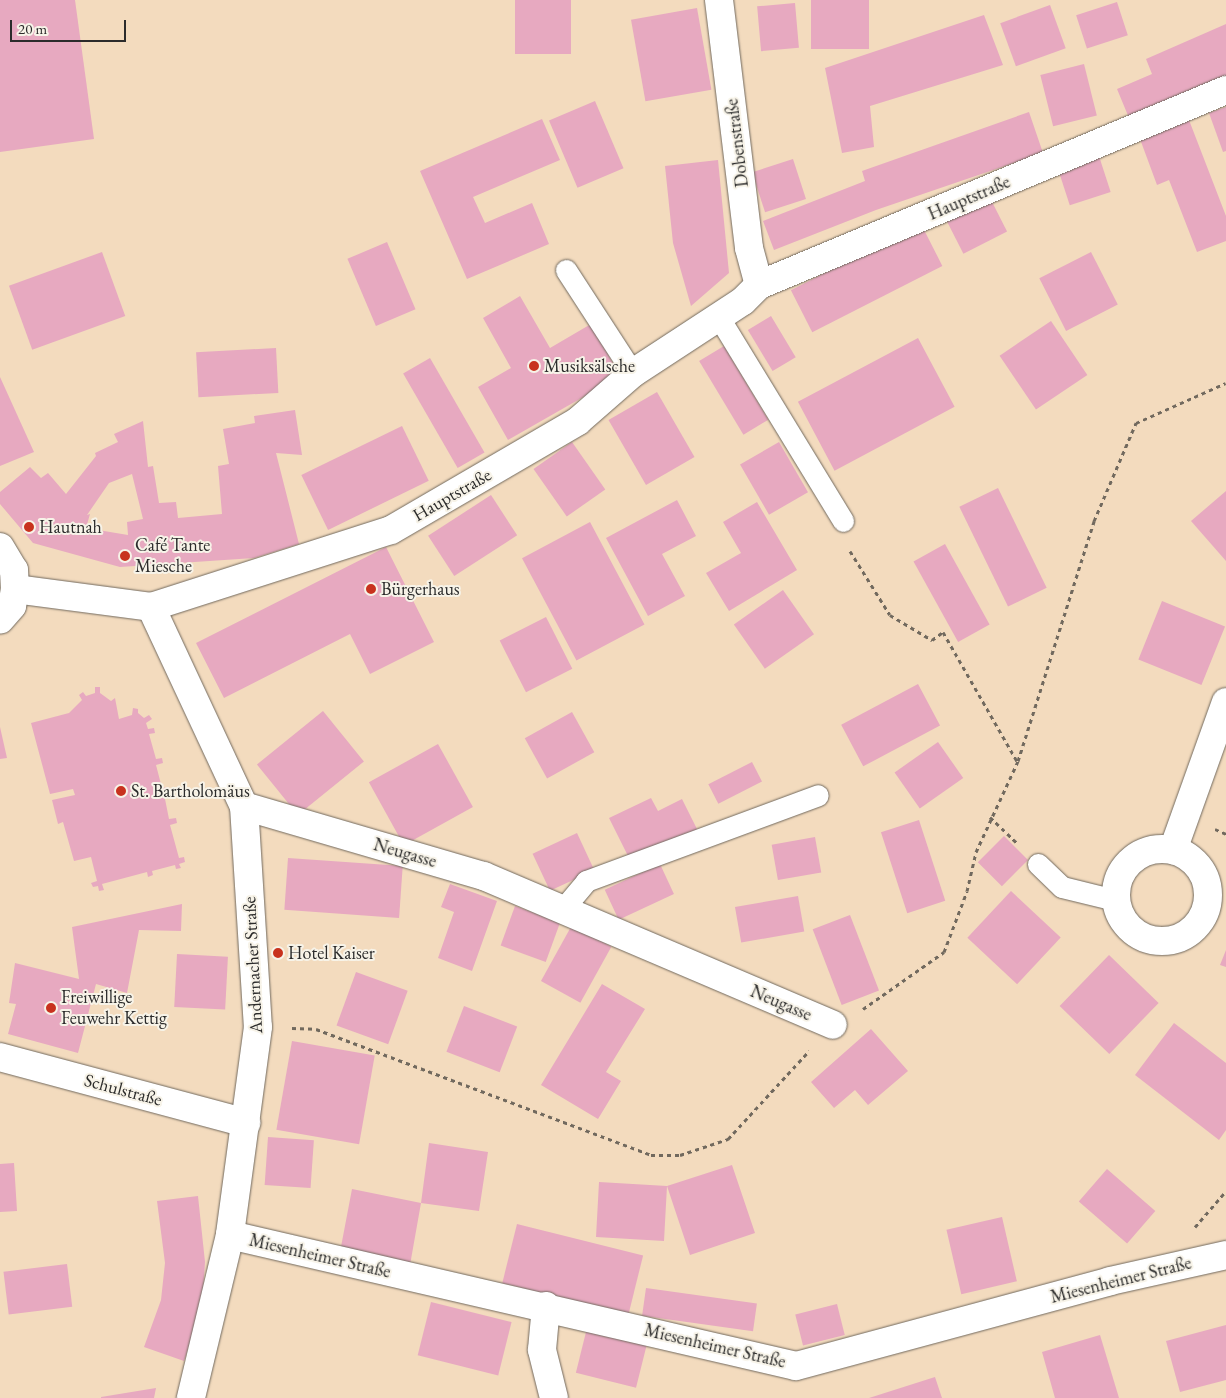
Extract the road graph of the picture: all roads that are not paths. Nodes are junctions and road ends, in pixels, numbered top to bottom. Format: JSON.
{"nodes":[{"id":1,"x":719,"y":0,"type":"edge"},
{"id":2,"x":1226,"y":90,"type":"edge"},
{"id":3,"x":566,"y":270,"type":"dead end"},
{"id":4,"x":759,"y":285,"type":"junction"},
{"id":5,"x":718,"y":316,"type":"junction"},
{"id":6,"x":633,"y":373,"type":"junction"},
{"id":7,"x":843,"y":521,"type":"road end"},
{"id":8,"x":0,"y":547,"type":"edge"},
{"id":9,"x":15,"y":589,"type":"junction"},
{"id":10,"x":151,"y":607,"type":"junction"},
{"id":11,"x":0,"y":620,"type":"edge"},
{"id":12,"x":1226,"y":702,"type":"edge"},
{"id":13,"x":818,"y":795,"type":"dead end"},
{"id":14,"x":244,"y":806,"type":"junction"},
{"id":15,"x":1173,"y":850,"type":"junction"},
{"id":16,"x":1038,"y":864,"type":"road end"},
{"id":17,"x":1115,"y":900,"type":"junction"},
{"id":18,"x":562,"y":910,"type":"junction"},
{"id":19,"x":833,"y":1025,"type":"road end"},
{"id":20,"x":0,"y":1057,"type":"edge"},
{"id":21,"x":246,"y":1123,"type":"junction"},
{"id":22,"x":230,"y":1235,"type":"junction"},
{"id":23,"x":1226,"y":1255,"type":"edge"},
{"id":24,"x":546,"y":1306,"type":"junction"},
{"id":25,"x":191,"y":1398,"type":"edge"},
{"id":26,"x":554,"y":1398,"type":"edge"}],
"edges":[{"from":1,"to":4,"type":"street","name":"Dobenstraße"},
{"from":2,"to":4,"type":"street","name":"Hauptstraße"},
{"from":3,"to":6,"type":"lane"},
{"from":4,"to":5,"type":"street","name":"Hauptstraße"},
{"from":5,"to":6,"type":"street","name":"Hauptstraße"},
{"from":5,"to":7,"type":"lane"},
{"from":6,"to":10,"type":"street","name":"Hauptstraße"},
{"from":8,"to":9,"type":"street"},
{"from":9,"to":10,"type":"street"},
{"from":9,"to":11,"type":"street"},
{"from":10,"to":14,"type":"street","name":"Andernacher Straße"},
{"from":12,"to":15,"type":"street"},
{"from":13,"to":18,"type":"lane"},
{"from":14,"to":18,"type":"street","name":"Neugasse"},
{"from":14,"to":21,"type":"street","name":"Andernacher Straße"},
{"from":15,"to":17,"type":"street"},
{"from":15,"to":17,"type":"street"},
{"from":16,"to":17,"type":"lane"},
{"from":18,"to":19,"type":"street","name":"Neugasse"},
{"from":20,"to":21,"type":"street","name":"Schulstraße"},
{"from":21,"to":22,"type":"street","name":"Andernacher Straße"},
{"from":22,"to":24,"type":"street","name":"Miesenheimer Straße"},
{"from":22,"to":25,"type":"street","name":"Andernacher Straße"},
{"from":23,"to":24,"type":"street","name":"Miesenheimer Straße"},
{"from":24,"to":26,"type":"street"}]}
